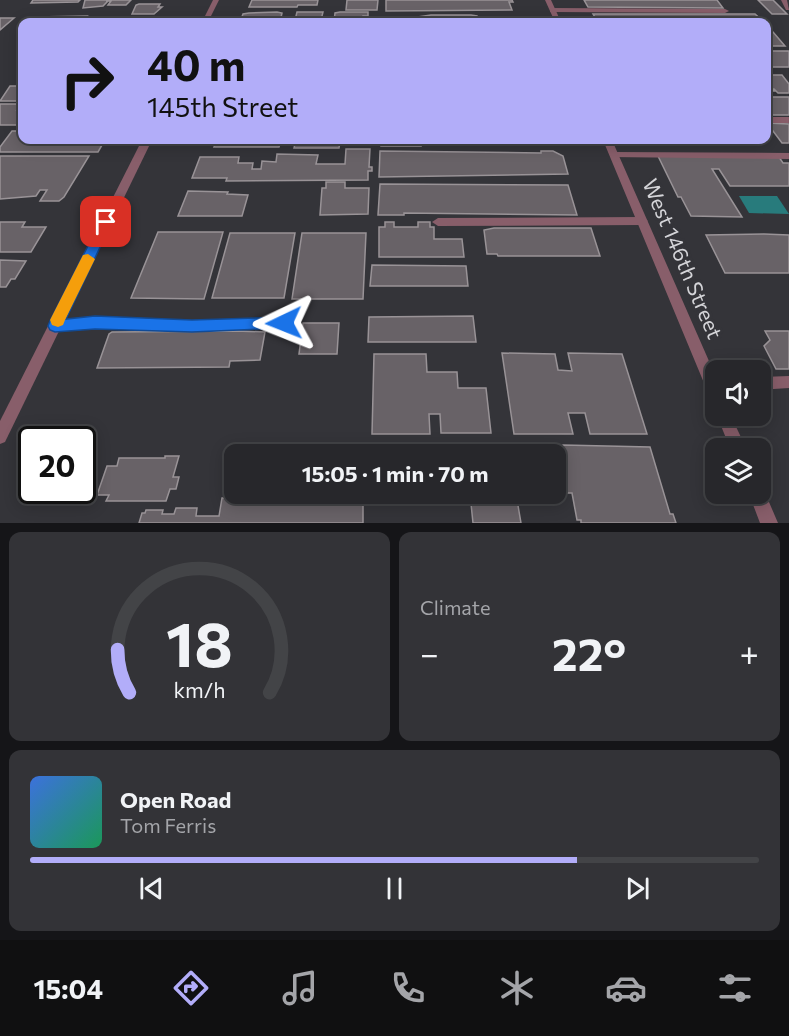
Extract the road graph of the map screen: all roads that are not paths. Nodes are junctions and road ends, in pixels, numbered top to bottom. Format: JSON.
{"nodes":[{"id":1,"x":216,"y":0,"type":"edge"},
{"id":2,"x":549,"y":0,"type":"edge"},
{"id":3,"x":784,"y":0,"type":"edge"},
{"id":4,"x":789,"y":8,"type":"edge"},
{"id":5,"x":553,"y":10,"type":"junction"},
{"id":6,"x":725,"y":11,"type":"dead end"},
{"id":7,"x":207,"y":18,"type":"edge"},
{"id":8,"x":556,"y":18,"type":"edge"},
{"id":9,"x":771,"y":120,"type":"edge"},
{"id":10,"x":789,"y":120,"type":"edge"},
{"id":11,"x":145,"y":144,"type":"edge"},
{"id":12,"x":609,"y":144,"type":"edge"},
{"id":13,"x":614,"y":155,"type":"junction"},
{"id":14,"x":789,"y":156,"type":"edge"},
{"id":15,"x":642,"y":220,"type":"junction"},
{"id":16,"x":438,"y":222,"type":"dead end"},
{"id":17,"x":284,"y":323,"type":"dead end"},
{"id":18,"x":55,"y":326,"type":"junction"},
{"id":19,"x":705,"y":366,"type":"edge"},
{"id":20,"x":789,"y":382,"type":"edge"},
{"id":21,"x":771,"y":383,"type":"edge"},
{"id":22,"x":0,"y":437,"type":"edge"},
{"id":23,"x":761,"y":504,"type":"edge"},
{"id":24,"x":770,"y":523,"type":"edge"}],
"edges":[{"from":1,"to":7,"type":"street"},
{"from":2,"to":5,"type":"street"},
{"from":3,"to":4,"type":"street"},
{"from":5,"to":6,"type":"street"},
{"from":5,"to":8,"type":"street"},
{"from":9,"to":10,"type":"street"},
{"from":11,"to":18,"type":"street"},
{"from":12,"to":13,"type":"street","name":"West 146th Street"},
{"from":13,"to":14,"type":"street"},
{"from":13,"to":15,"type":"street","name":"West 146th Street"},
{"from":15,"to":16,"type":"street"},
{"from":15,"to":19,"type":"street","name":"West 146th Street"},
{"from":17,"to":18,"type":"street"},
{"from":18,"to":22,"type":"street"},
{"from":20,"to":21,"type":"street"},
{"from":23,"to":24,"type":"street"}]}
